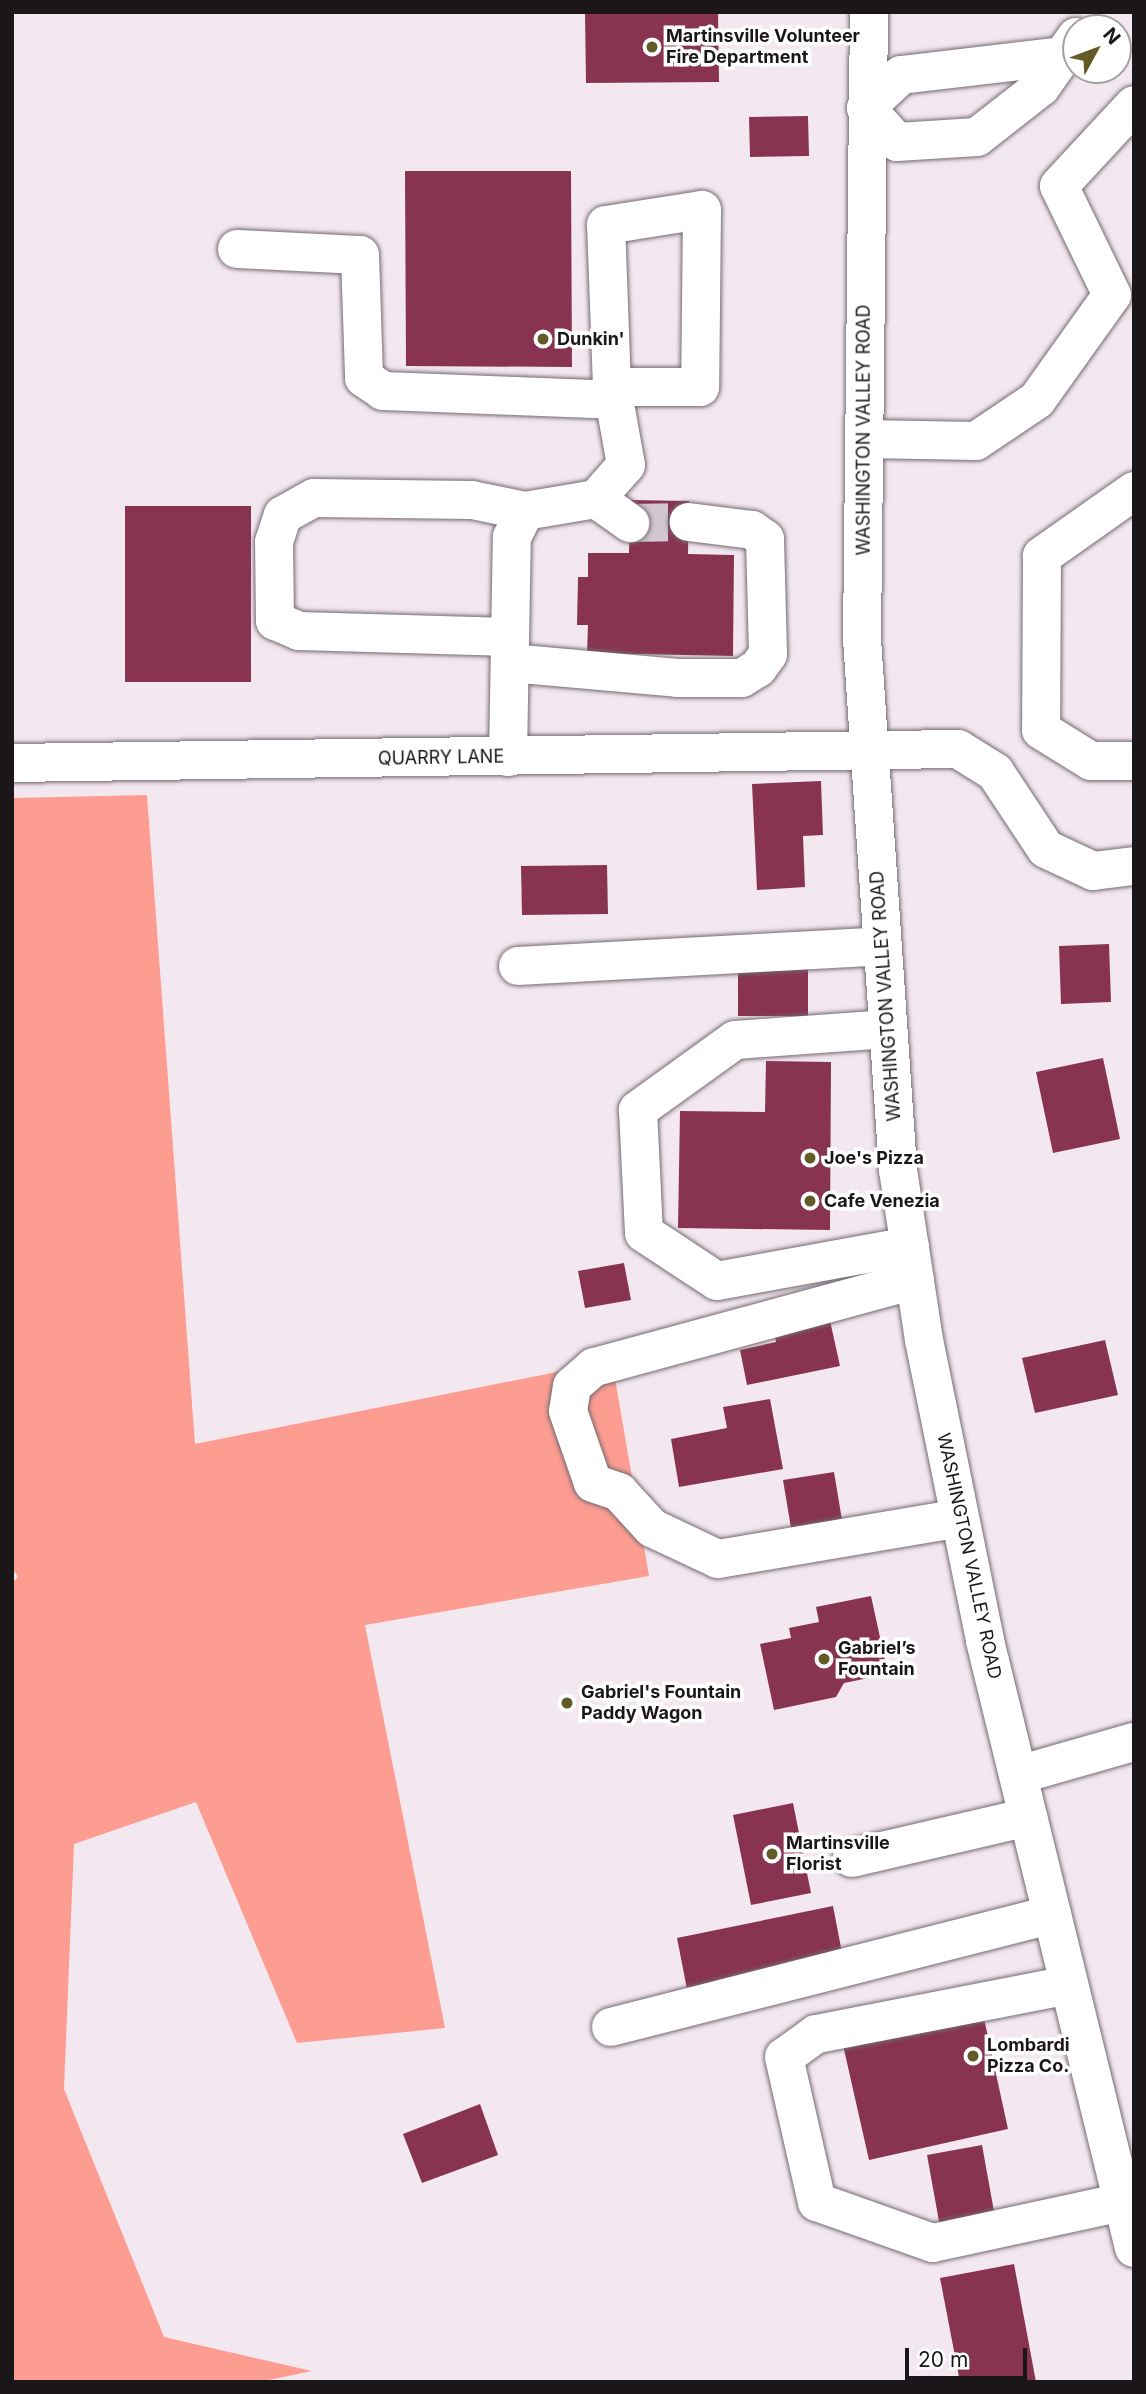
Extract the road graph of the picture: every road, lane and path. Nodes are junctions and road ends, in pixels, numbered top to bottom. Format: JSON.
{"nodes":[{"id":1,"x":869,"y":12,"type":"edge"},
{"id":2,"x":1062,"y":42,"type":"edge"},
{"id":3,"x":1062,"y":57,"type":"edge"},
{"id":4,"x":1134,"y":105,"type":"edge"},
{"id":5,"x":866,"y":108,"type":"junction"},
{"id":6,"x":237,"y":250,"type":"dead end"},
{"id":7,"x":1123,"y":303,"type":"edge"},
{"id":8,"x":613,"y":393,"type":"junction"},
{"id":9,"x":865,"y":439,"type":"junction"},
{"id":10,"x":1134,"y":491,"type":"edge"},
{"id":11,"x":596,"y":499,"type":"junction"},
{"id":12,"x":526,"y":511,"type":"junction"},
{"id":13,"x":689,"y":522,"type":"tunnel mouth"},
{"id":14,"x":630,"y":523,"type":"tunnel mouth"},
{"id":15,"x":510,"y":650,"type":"junction"},
{"id":16,"x":870,"y":753,"type":"junction"},
{"id":17,"x":508,"y":757,"type":"junction"},
{"id":18,"x":1134,"y":761,"type":"edge"},
{"id":19,"x":12,"y":763,"type":"edge"},
{"id":20,"x":1134,"y":866,"type":"edge"},
{"id":21,"x":882,"y":946,"type":"junction"},
{"id":22,"x":518,"y":966,"type":"dead end"},
{"id":23,"x":888,"y":1029,"type":"junction"},
{"id":24,"x":912,"y":1263,"type":"junction"},
{"id":25,"x":960,"y":1518,"type":"junction"},
{"id":26,"x":1134,"y":1742,"type":"edge"},
{"id":27,"x":1018,"y":1775,"type":"junction"},
{"id":28,"x":1028,"y":1817,"type":"junction"},
{"id":29,"x":852,"y":1858,"type":"dead end"},
{"id":30,"x":1052,"y":1915,"type":"junction"},
{"id":31,"x":1069,"y":1985,"type":"junction"},
{"id":32,"x":611,"y":2026,"type":"dead end"},
{"id":33,"x":1122,"y":2202,"type":"junction"},
{"id":34,"x":1134,"y":2248,"type":"edge"}],
"edges":[{"from":1,"to":5,"type":"street","name":"WASHINGTON VALLEY ROAD"},
{"from":2,"to":5,"type":"street"},
{"from":3,"to":5,"type":"street"},
{"from":4,"to":7,"type":"street"},
{"from":5,"to":9,"type":"street","name":"WASHINGTON VALLEY ROAD"},
{"from":6,"to":8,"type":"street"},
{"from":7,"to":9,"type":"street"},
{"from":8,"to":8,"type":"street"},
{"from":8,"to":11,"type":"street"},
{"from":9,"to":16,"type":"street","name":"WASHINGTON VALLEY ROAD"},
{"from":10,"to":18,"type":"street"},
{"from":11,"to":12,"type":"street"},
{"from":11,"to":14,"type":"street"},
{"from":12,"to":15,"type":"street"},
{"from":12,"to":15,"type":"street"},
{"from":13,"to":15,"type":"street"},
{"from":15,"to":17,"type":"street"},
{"from":16,"to":17,"type":"street","name":"QUARRY LANE"},
{"from":16,"to":20,"type":"street","name":"QUARRY LANE"},
{"from":16,"to":21,"type":"street","name":"WASHINGTON VALLEY ROAD"},
{"from":17,"to":19,"type":"street","name":"QUARRY LANE"},
{"from":21,"to":22,"type":"street"},
{"from":21,"to":23,"type":"street","name":"WASHINGTON VALLEY ROAD"},
{"from":23,"to":24,"type":"street","name":"WASHINGTON VALLEY ROAD"},
{"from":23,"to":24,"type":"street"},
{"from":24,"to":25,"type":"street","name":"WASHINGTON VALLEY ROAD"},
{"from":24,"to":25,"type":"street"},
{"from":25,"to":27,"type":"street","name":"WASHINGTON VALLEY ROAD"},
{"from":26,"to":27,"type":"street"},
{"from":27,"to":28,"type":"street","name":"WASHINGTON VALLEY ROAD"},
{"from":28,"to":29,"type":"street"},
{"from":28,"to":30,"type":"street","name":"WASHINGTON VALLEY ROAD"},
{"from":30,"to":31,"type":"street","name":"WASHINGTON VALLEY ROAD"},
{"from":30,"to":32,"type":"street"},
{"from":31,"to":33,"type":"street","name":"WASHINGTON VALLEY ROAD"},
{"from":31,"to":33,"type":"street"},
{"from":33,"to":34,"type":"street","name":"WASHINGTON VALLEY ROAD"}]}
